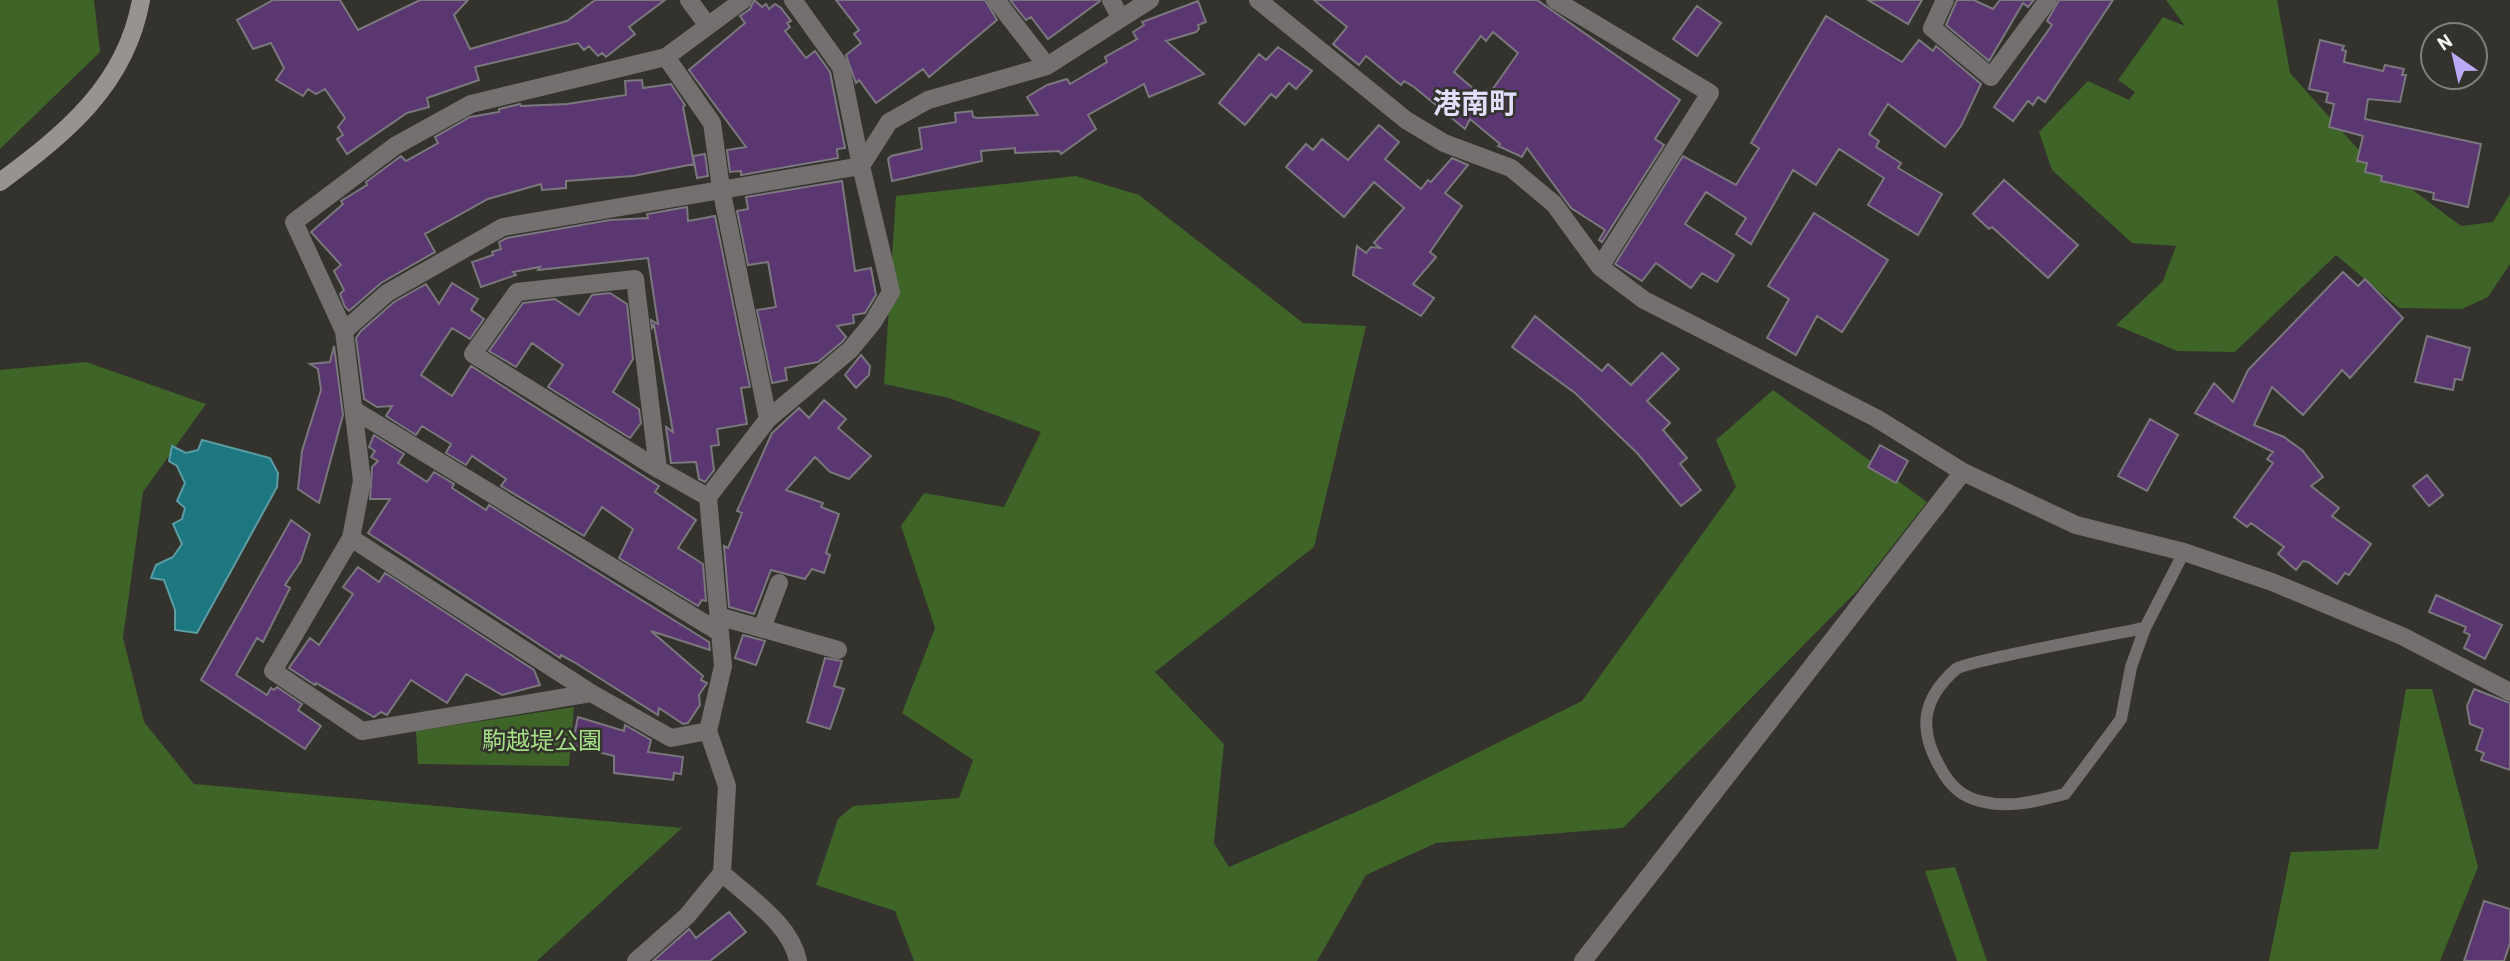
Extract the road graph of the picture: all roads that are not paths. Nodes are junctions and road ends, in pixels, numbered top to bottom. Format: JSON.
{"nodes":[{"id":1,"x":141,"y":0,"type":"edge"},
{"id":2,"x":689,"y":0,"type":"edge"},
{"id":3,"x":743,"y":0,"type":"edge"},
{"id":4,"x":793,"y":0,"type":"edge"},
{"id":5,"x":996,"y":0,"type":"edge"},
{"id":6,"x":1111,"y":0,"type":"edge"},
{"id":7,"x":1150,"y":0,"type":"edge"},
{"id":8,"x":1258,"y":0,"type":"edge"},
{"id":9,"x":1555,"y":0,"type":"edge"},
{"id":10,"x":1945,"y":0,"type":"edge"},
{"id":11,"x":2048,"y":0,"type":"edge"},
{"id":12,"x":1120,"y":17,"type":"junction"},
{"id":13,"x":708,"y":26,"type":"junction"},
{"id":14,"x":666,"y":57,"type":"junction"},
{"id":15,"x":1047,"y":66,"type":"junction"},
{"id":16,"x":861,"y":166,"type":"junction"},
{"id":17,"x":0,"y":182,"type":"edge"},
{"id":18,"x":721,"y":188,"type":"junction"},
{"id":19,"x":1600,"y":267,"type":"junction"},
{"id":20,"x":344,"y":331,"type":"junction"},
{"id":21,"x":354,"y":410,"type":"junction"},
{"id":22,"x":768,"y":419,"type":"junction"},
{"id":23,"x":658,"y":469,"type":"junction"},
{"id":24,"x":1964,"y":471,"type":"junction"},
{"id":25,"x":708,"y":497,"type":"junction"},
{"id":26,"x":351,"y":538,"type":"junction"},
{"id":27,"x":2183,"y":552,"type":"junction"},
{"id":28,"x":779,"y":583,"type":"dead end"},
{"id":29,"x":719,"y":624,"type":"junction"},
{"id":30,"x":762,"y":628,"type":"junction"},
{"id":31,"x":2145,"y":628,"type":"junction"},
{"id":32,"x":838,"y":650,"type":"dead end"},
{"id":33,"x":2510,"y":692,"type":"edge"},
{"id":34,"x":591,"y":693,"type":"junction"},
{"id":35,"x":708,"y":731,"type":"junction"},
{"id":36,"x":722,"y":873,"type":"junction"},
{"id":37,"x":636,"y":961,"type":"edge"},
{"id":38,"x":798,"y":961,"type":"edge"},
{"id":39,"x":1583,"y":961,"type":"edge"}],
"edges":[{"from":1,"to":17,"type":"street"},
{"from":2,"to":13,"type":"street"},
{"from":3,"to":13,"type":"street"},
{"from":4,"to":16,"type":"street"},
{"from":5,"to":15,"type":"street"},
{"from":6,"to":12,"type":"street"},
{"from":7,"to":12,"type":"street"},
{"from":8,"to":19,"type":"street"},
{"from":9,"to":19,"type":"street"},
{"from":10,"to":11,"type":"street"},
{"from":12,"to":15,"type":"street"},
{"from":13,"to":14,"type":"street"},
{"from":14,"to":18,"type":"street"},
{"from":14,"to":20,"type":"street"},
{"from":15,"to":16,"type":"street"},
{"from":16,"to":18,"type":"street"},
{"from":16,"to":22,"type":"street"},
{"from":18,"to":20,"type":"street"},
{"from":18,"to":22,"type":"street"},
{"from":19,"to":24,"type":"street"},
{"from":20,"to":21,"type":"street"},
{"from":21,"to":26,"type":"street"},
{"from":21,"to":29,"type":"street"},
{"from":22,"to":25,"type":"street"},
{"from":23,"to":23,"type":"street"},
{"from":23,"to":25,"type":"street"},
{"from":24,"to":27,"type":"street"},
{"from":24,"to":39,"type":"street"},
{"from":25,"to":29,"type":"street"},
{"from":26,"to":34,"type":"street"},
{"from":26,"to":34,"type":"street"},
{"from":27,"to":31,"type":"lane"},
{"from":27,"to":33,"type":"street"},
{"from":28,"to":30,"type":"street"},
{"from":29,"to":30,"type":"street"},
{"from":29,"to":35,"type":"street"},
{"from":30,"to":32,"type":"street"},
{"from":31,"to":31,"type":"lane"},
{"from":34,"to":35,"type":"street"},
{"from":35,"to":36,"type":"street"},
{"from":36,"to":37,"type":"street"},
{"from":36,"to":38,"type":"street"}]}
